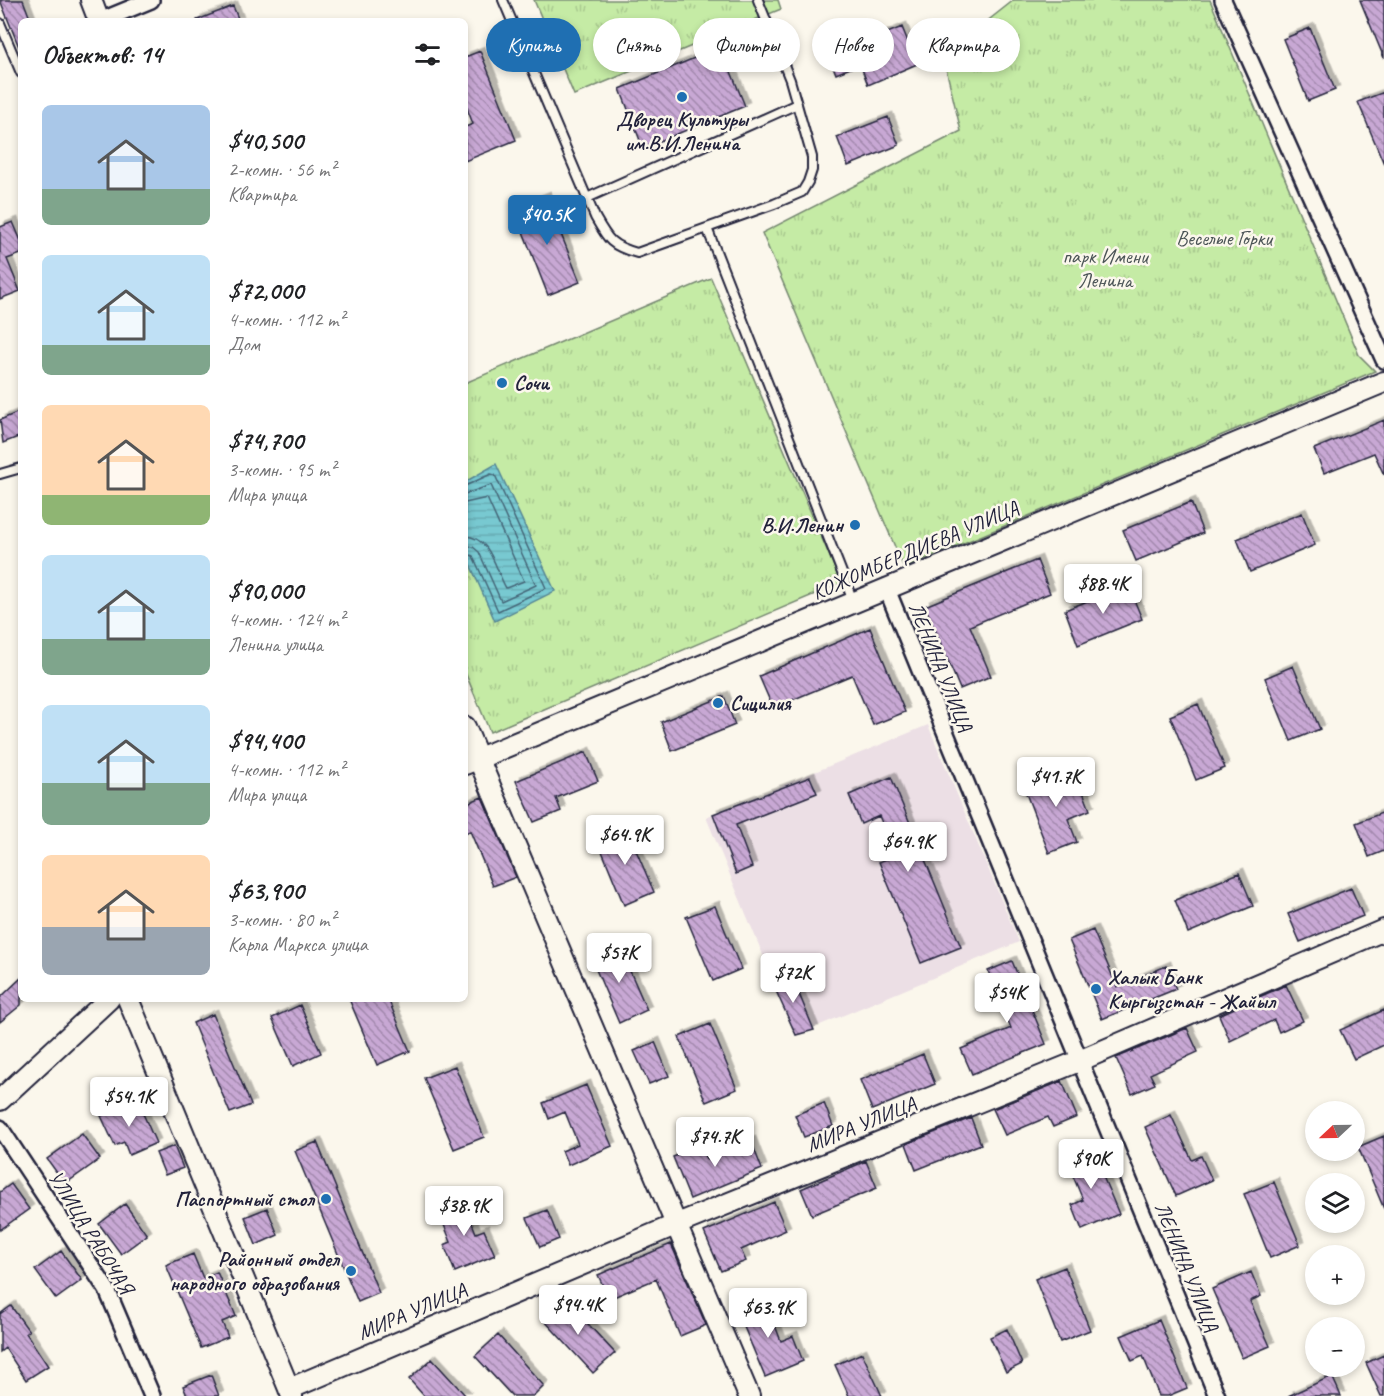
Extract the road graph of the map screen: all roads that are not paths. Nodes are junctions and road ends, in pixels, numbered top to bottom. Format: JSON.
{"nodes":[{"id":1,"x":91,"y":0,"type":"edge"},
{"id":2,"x":151,"y":0,"type":"edge"},
{"id":3,"x":503,"y":0,"type":"edge"},
{"id":4,"x":758,"y":0,"type":"edge"},
{"id":5,"x":1223,"y":0,"type":"edge"},
{"id":6,"x":99,"y":18,"type":"edge"},
{"id":7,"x":107,"y":18,"type":"edge"},
{"id":8,"x":0,"y":23,"type":"edge"},
{"id":9,"x":18,"y":66,"type":"edge"},
{"id":10,"x":797,"y":105,"type":"junction"},
{"id":11,"x":587,"y":198,"type":"junction"},
{"id":12,"x":706,"y":228,"type":"junction"},
{"id":13,"x":1384,"y":360,"type":"edge"},
{"id":14,"x":1384,"y":382,"type":"edge"},
{"id":15,"x":18,"y":469,"type":"edge"},
{"id":16,"x":0,"y":474,"type":"edge"},
{"id":17,"x":886,"y":587,"type":"junction"},
{"id":18,"x":853,"y":601,"type":"junction"},
{"id":19,"x":468,"y":744,"type":"edge"},
{"id":20,"x":471,"y":761,"type":"edge"},
{"id":21,"x":1384,"y":930,"type":"edge"},
{"id":22,"x":106,"y":1002,"type":"edge"},
{"id":23,"x":129,"y":1002,"type":"edge"},
{"id":24,"x":1079,"y":1061,"type":"junction"},
{"id":25,"x":0,"y":1100,"type":"edge"},
{"id":26,"x":0,"y":1128,"type":"edge"},
{"id":27,"x":675,"y":1225,"type":"junction"},
{"id":28,"x":291,"y":1393,"type":"edge"},
{"id":29,"x":152,"y":1396,"type":"edge"},
{"id":30,"x":749,"y":1396,"type":"edge"},
{"id":31,"x":1217,"y":1396,"type":"edge"}],
"edges":[{"from":1,"to":6,"type":"street"},
{"from":2,"to":7,"type":"street"},
{"from":3,"to":11,"type":"lane"},
{"from":4,"to":10,"type":"lane"},
{"from":5,"to":13,"type":"street"},
{"from":8,"to":9,"type":"lane"},
{"from":10,"to":11,"type":"lane"},
{"from":10,"to":12,"type":"lane"},
{"from":11,"to":12,"type":"lane"},
{"from":12,"to":18,"type":"lane"},
{"from":14,"to":17,"type":"street","name":"КОЖОМБЕРДИЕВА УЛИЦА"},
{"from":15,"to":16,"type":"lane"},
{"from":17,"to":18,"type":"street","name":"КОЖОМБЕРДИЕВА УЛИЦА"},
{"from":17,"to":24,"type":"street","name":"ЛЕНИНА УЛИЦА"},
{"from":18,"to":20,"type":"street","name":"КОЖОМБЕРДИЕВА УЛИЦА"},
{"from":19,"to":20,"type":"street"},
{"from":20,"to":27,"type":"street"},
{"from":21,"to":24,"type":"street","name":"МИРА УЛИЦА"},
{"from":22,"to":25,"type":"street"},
{"from":23,"to":28,"type":"street"},
{"from":24,"to":27,"type":"street","name":"МИРА УЛИЦА"},
{"from":24,"to":31,"type":"street","name":"ЛЕНИНА УЛИЦА"},
{"from":26,"to":29,"type":"street","name":"УЛИЦА РАБОЧАЯ"},
{"from":27,"to":28,"type":"street","name":"МИРА УЛИЦА"},
{"from":27,"to":30,"type":"street"}]}
